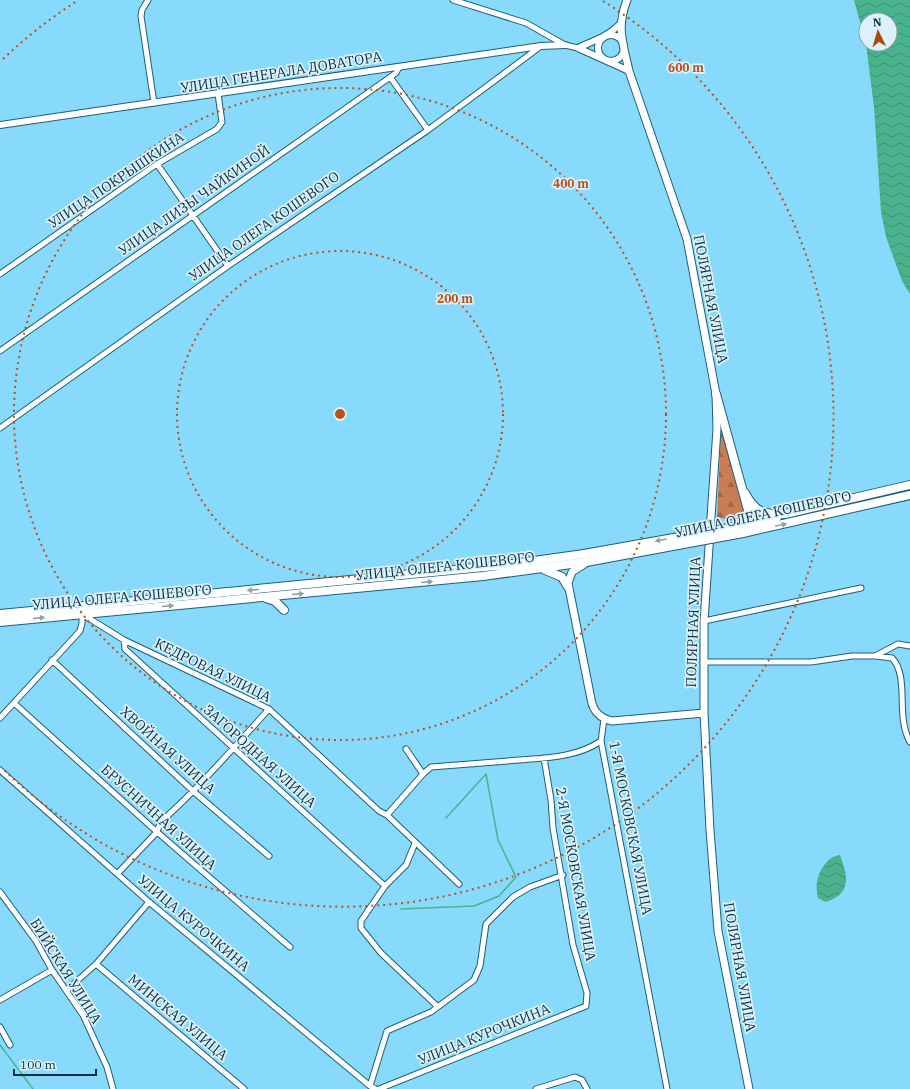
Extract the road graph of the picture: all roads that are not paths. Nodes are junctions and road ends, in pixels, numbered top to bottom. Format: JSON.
{"nodes":[{"id":1,"x":148,"y":0,"type":"edge"},
{"id":2,"x":453,"y":0,"type":"edge"},
{"id":3,"x":627,"y":0,"type":"edge"},
{"id":4,"x":620,"y":24,"type":"junction"},
{"id":5,"x":604,"y":36,"type":"junction"},
{"id":6,"x":565,"y":45,"type":"junction"},
{"id":7,"x":541,"y":46,"type":"junction"},
{"id":8,"x":578,"y":48,"type":"junction"},
{"id":9,"x":624,"y":48,"type":"junction"},
{"id":10,"x":604,"y":60,"type":"junction"},
{"id":11,"x":399,"y":67,"type":"junction"},
{"id":12,"x":629,"y":71,"type":"junction"},
{"id":13,"x":390,"y":77,"type":"junction"},
{"id":14,"x":218,"y":94,"type":"junction"},
{"id":15,"x":154,"y":104,"type":"junction"},
{"id":16,"x":0,"y":125,"type":"edge"},
{"id":17,"x":428,"y":130,"type":"junction"},
{"id":18,"x":157,"y":164,"type":"junction"},
{"id":19,"x":193,"y":215,"type":"junction"},
{"id":20,"x":228,"y":266,"type":"junction"},
{"id":21,"x":0,"y":274,"type":"edge"},
{"id":22,"x":0,"y":351,"type":"edge"},
{"id":23,"x":716,"y":394,"type":"junction"},
{"id":24,"x":0,"y":428,"type":"edge"},
{"id":25,"x":910,"y":485,"type":"edge"},
{"id":26,"x":744,"y":493,"type":"junction"},
{"id":27,"x":910,"y":495,"type":"edge"},
{"id":28,"x":804,"y":511,"type":"junction"},
{"id":29,"x":742,"y":529,"type":"junction"},
{"id":30,"x":585,"y":558,"type":"junction"},
{"id":31,"x":540,"y":569,"type":"junction"},
{"id":32,"x":568,"y":587,"type":"junction"},
{"id":33,"x":861,"y":588,"type":"dead end"},
{"id":34,"x":256,"y":598,"type":"junction"},
{"id":35,"x":284,"y":610,"type":"dead end"},
{"id":36,"x":0,"y":614,"type":"edge"},
{"id":37,"x":82,"y":614,"type":"junction"},
{"id":38,"x":704,"y":621,"type":"junction"},
{"id":39,"x":0,"y":622,"type":"edge"},
{"id":40,"x":124,"y":640,"type":"junction"},
{"id":41,"x":910,"y":646,"type":"edge"},
{"id":42,"x":875,"y":656,"type":"junction"},
{"id":43,"x":52,"y":660,"type":"junction"},
{"id":44,"x":703,"y":662,"type":"junction"},
{"id":45,"x":14,"y":703,"type":"junction"},
{"id":46,"x":269,"y":709,"type":"junction"},
{"id":47,"x":704,"y":713,"type":"junction"},
{"id":48,"x":0,"y":718,"type":"edge"},
{"id":49,"x":604,"y":719,"type":"junction"},
{"id":50,"x":601,"y":741,"type":"junction"},
{"id":51,"x":910,"y":742,"type":"edge"},
{"id":52,"x":233,"y":749,"type":"junction"},
{"id":53,"x":406,"y":749,"type":"dead end"},
{"id":54,"x":544,"y":758,"type":"junction"},
{"id":55,"x":0,"y":770,"type":"edge"},
{"id":56,"x":423,"y":774,"type":"junction"},
{"id":57,"x":193,"y":791,"type":"junction"},
{"id":58,"x":386,"y":815,"type":"junction"},
{"id":59,"x":157,"y":832,"type":"junction"},
{"id":60,"x":415,"y":843,"type":"junction"},
{"id":61,"x":269,"y":856,"type":"dead end"},
{"id":62,"x":118,"y":873,"type":"junction"},
{"id":63,"x":563,"y":875,"type":"junction"},
{"id":64,"x":459,"y":884,"type":"dead end"},
{"id":65,"x":385,"y":886,"type":"junction"},
{"id":66,"x":0,"y":892,"type":"edge"},
{"id":67,"x":149,"y":902,"type":"junction"},
{"id":68,"x":290,"y":947,"type":"dead end"},
{"id":69,"x":96,"y":964,"type":"junction"},
{"id":70,"x":52,"y":970,"type":"junction"},
{"id":71,"x":67,"y":990,"type":"junction"},
{"id":72,"x":588,"y":993,"type":"joint"},
{"id":73,"x":0,"y":1000,"type":"edge"},
{"id":74,"x":437,"y":1006,"type":"junction"},
{"id":75,"x":0,"y":1027,"type":"edge"},
{"id":76,"x":10,"y":1045,"type":"dead end"},
{"id":77,"x":370,"y":1086,"type":"junction"},
{"id":78,"x":114,"y":1089,"type":"edge"},
{"id":79,"x":244,"y":1089,"type":"edge"},
{"id":80,"x":378,"y":1089,"type":"edge"},
{"id":81,"x":536,"y":1089,"type":"edge"},
{"id":82,"x":587,"y":1089,"type":"edge"},
{"id":83,"x":667,"y":1089,"type":"edge"},
{"id":84,"x":749,"y":1089,"type":"edge"}],
"edges":[{"from":1,"to":15,"type":"street"},
{"from":2,"to":6,"type":"street"},
{"from":3,"to":4,"type":"main road","name":"ПОЛЯРНАЯ УЛИЦА"},
{"from":4,"to":5,"type":"street"},
{"from":4,"to":9,"type":"main road","name":"ПОЛЯРНАЯ УЛИЦА"},
{"from":5,"to":8,"type":"street"},
{"from":5,"to":9,"type":"street"},
{"from":5,"to":10,"type":"street"},
{"from":6,"to":7,"type":"street","name":"УЛИЦА ГЕНЕРАЛА ДОВАТОРА"},
{"from":6,"to":8,"type":"street"},
{"from":7,"to":11,"type":"street","name":"УЛИЦА ГЕНЕРАЛА ДОВАТОРА"},
{"from":7,"to":17,"type":"street","name":"УЛИЦА ОЛЕГА КОШЕВОГО"},
{"from":8,"to":10,"type":"street"},
{"from":9,"to":10,"type":"street"},
{"from":9,"to":12,"type":"main road","name":"ПОЛЯРНАЯ УЛИЦА"},
{"from":10,"to":12,"type":"street"},
{"from":11,"to":13,"type":"street","name":"УЛИЦА ЛИЗЫ ЧАЙКИНОЙ"},
{"from":11,"to":14,"type":"street","name":"УЛИЦА ГЕНЕРАЛА ДОВАТОРА"},
{"from":12,"to":23,"type":"main road","name":"ПОЛЯРНАЯ УЛИЦА"},
{"from":13,"to":17,"type":"street"},
{"from":13,"to":19,"type":"street","name":"УЛИЦА ЛИЗЫ ЧАЙКИНОЙ"},
{"from":14,"to":15,"type":"street","name":"УЛИЦА ГЕНЕРАЛА ДОВАТОРА"},
{"from":14,"to":18,"type":"street","name":"УЛИЦА ПОКРЫШКИНА"},
{"from":15,"to":16,"type":"street","name":"УЛИЦА ГЕНЕРАЛА ДОВАТОРА"},
{"from":17,"to":20,"type":"street","name":"УЛИЦА ОЛЕГА КОШЕВОГО"},
{"from":18,"to":19,"type":"street"},
{"from":18,"to":21,"type":"street","name":"УЛИЦА ПОКРЫШКИНА"},
{"from":19,"to":20,"type":"street"},
{"from":19,"to":22,"type":"street","name":"УЛИЦА ЛИЗЫ ЧАЙКИНОЙ"},
{"from":20,"to":24,"type":"street","name":"УЛИЦА ОЛЕГА КОШЕВОГО"},
{"from":23,"to":26,"type":"main road"},
{"from":23,"to":38,"type":"main road","name":"ПОЛЯРНАЯ УЛИЦА"},
{"from":25,"to":28,"type":"main road"},
{"from":26,"to":28,"type":"main road"},
{"from":26,"to":29,"type":"main road"},
{"from":29,"to":27,"type":"main road","name":"УЛИЦА ОЛЕГА КОШЕВОГО","one_way":true},
{"from":28,"to":29,"type":"main road","name":"УЛИЦА ОЛЕГА КОШЕВОГО"},
{"from":29,"to":30,"type":"main road","name":"УЛИЦА ОЛЕГА КОШЕВОГО","bridge":true},
{"from":30,"to":31,"type":"main road","name":"УЛИЦА ОЛЕГА КОШЕВОГО"},
{"from":30,"to":32,"type":"main road"},
{"from":30,"to":36,"type":"main road","name":"УЛИЦА ОЛЕГА КОШЕВОГО","one_way":true},
{"from":31,"to":32,"type":"main road"},
{"from":34,"to":31,"type":"main road","name":"УЛИЦА ОЛЕГА КОШЕВОГО","one_way":true},
{"from":32,"to":49,"type":"main road"},
{"from":33,"to":38,"type":"street"},
{"from":34,"to":35,"type":"main road"},
{"from":37,"to":34,"type":"main road","name":"УЛИЦА ОЛЕГА КОШЕВОГО","one_way":true},
{"from":39,"to":37,"type":"main road","name":"УЛИЦА ОЛЕГА КОШЕВОГО","one_way":true},
{"from":37,"to":40,"type":"street","name":"КЕДРОВАЯ УЛИЦА"},
{"from":37,"to":43,"type":"street"},
{"from":38,"to":44,"type":"main road","name":"ПОЛЯРНАЯ УЛИЦА"},
{"from":40,"to":46,"type":"street","name":"КЕДРОВАЯ УЛИЦА"},
{"from":40,"to":52,"type":"street","name":"ЗАГОРОДНАЯ УЛИЦА"},
{"from":41,"to":42,"type":"street"},
{"from":42,"to":44,"type":"street"},
{"from":42,"to":51,"type":"street"},
{"from":43,"to":45,"type":"street"},
{"from":43,"to":57,"type":"street","name":"ХВОЙНАЯ УЛИЦА"},
{"from":44,"to":47,"type":"main road","name":"ПОЛЯРНАЯ УЛИЦА"},
{"from":45,"to":48,"type":"street"},
{"from":45,"to":59,"type":"street","name":"БРУСНИЧНАЯ УЛИЦА"},
{"from":46,"to":52,"type":"street"},
{"from":46,"to":58,"type":"street","name":"КЕДРОВАЯ УЛИЦА"},
{"from":47,"to":49,"type":"main road"},
{"from":47,"to":84,"type":"main road","name":"ПОЛЯРНАЯ УЛИЦА"},
{"from":49,"to":50,"type":"street","name":"1-Я МОСКОВСКАЯ УЛИЦА"},
{"from":50,"to":54,"type":"street"},
{"from":50,"to":83,"type":"street","name":"1-Я МОСКОВСКАЯ УЛИЦА"},
{"from":52,"to":57,"type":"street"},
{"from":52,"to":65,"type":"street","name":"ЗАГОРОДНАЯ УЛИЦА"},
{"from":53,"to":56,"type":"street"},
{"from":54,"to":56,"type":"street"},
{"from":54,"to":63,"type":"street","name":"2-Я МОСКОВСКАЯ УЛИЦА"},
{"from":55,"to":62,"type":"street","name":"УЛИЦА КУРОЧКИНА"},
{"from":56,"to":58,"type":"street"},
{"from":57,"to":59,"type":"street"},
{"from":57,"to":61,"type":"street","name":"ХВОЙНАЯ УЛИЦА"},
{"from":58,"to":60,"type":"street","name":"КЕДРОВАЯ УЛИЦА"},
{"from":59,"to":62,"type":"street"},
{"from":59,"to":68,"type":"street","name":"БРУСНИЧНАЯ УЛИЦА"},
{"from":60,"to":64,"type":"street","name":"КЕДРОВАЯ УЛИЦА"},
{"from":60,"to":65,"type":"street"},
{"from":62,"to":67,"type":"street","name":"УЛИЦА КУРОЧКИНА"},
{"from":63,"to":72,"type":"street","name":"2-Я МОСКОВСКАЯ УЛИЦА"},
{"from":63,"to":74,"type":"street"},
{"from":65,"to":74,"type":"street"},
{"from":66,"to":70,"type":"street","name":"БИЙСКАЯ УЛИЦА"},
{"from":67,"to":69,"type":"street"},
{"from":67,"to":77,"type":"street","name":"УЛИЦА КУРОЧКИНА"},
{"from":69,"to":71,"type":"street"},
{"from":69,"to":79,"type":"street","name":"МИНСКАЯ УЛИЦА"},
{"from":70,"to":71,"type":"street","name":"БИЙСКАЯ УЛИЦА"},
{"from":70,"to":73,"type":"street"},
{"from":71,"to":78,"type":"street","name":"БИЙСКАЯ УЛИЦА"},
{"from":72,"to":80,"type":"street","name":"УЛИЦА КУРОЧКИНА"},
{"from":74,"to":77,"type":"street"},
{"from":75,"to":76,"type":"street"},
{"from":77,"to":80,"type":"street","name":"УЛИЦА КУРОЧКИНА"},
{"from":81,"to":82,"type":"street"}]}
